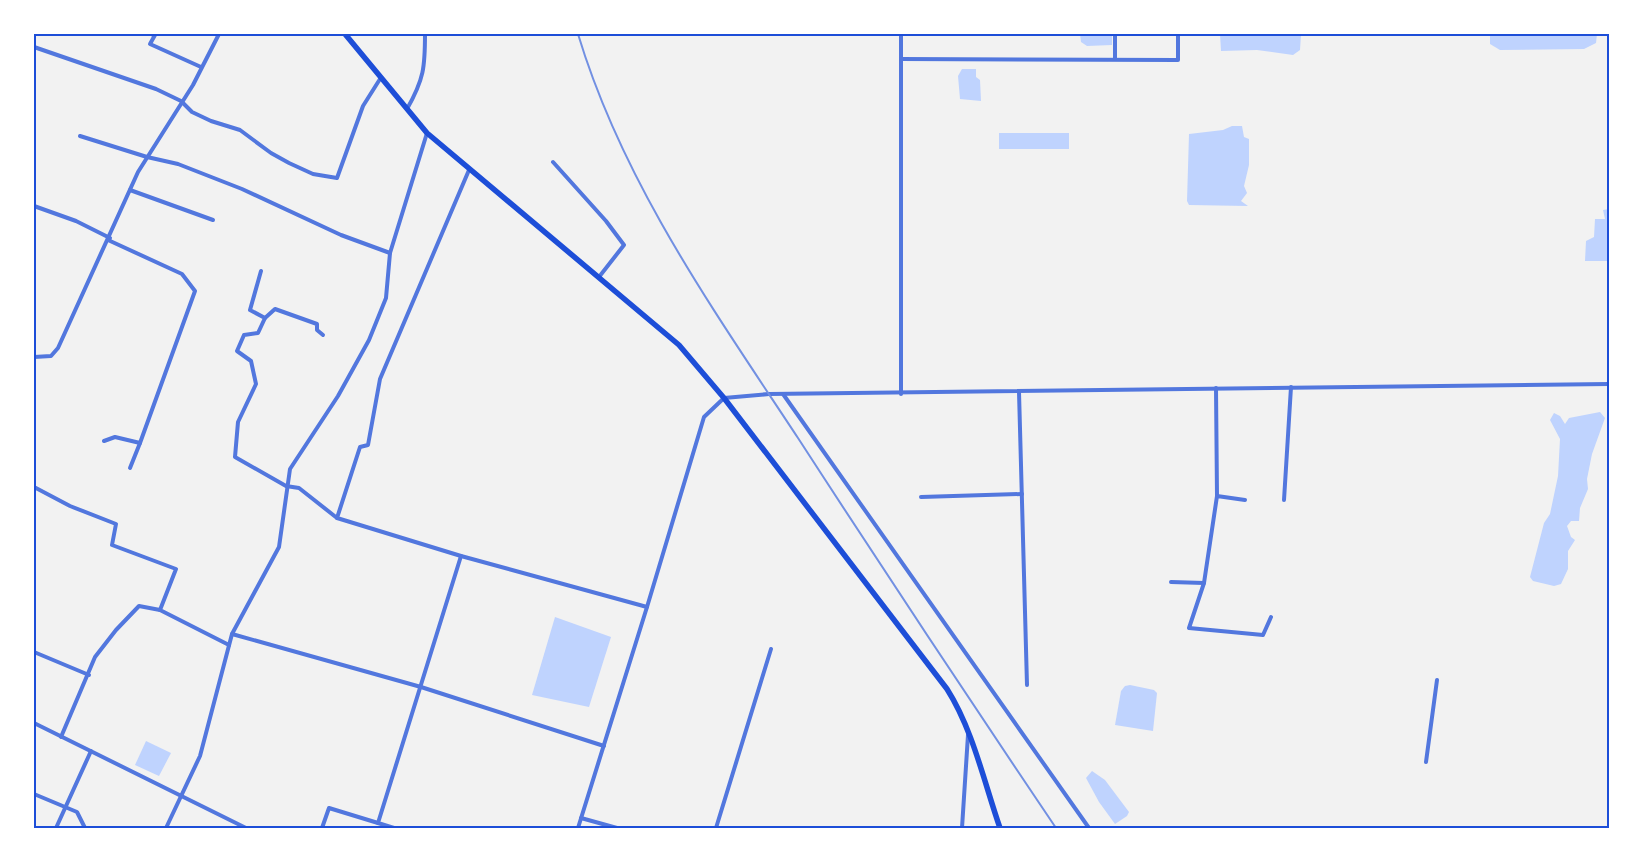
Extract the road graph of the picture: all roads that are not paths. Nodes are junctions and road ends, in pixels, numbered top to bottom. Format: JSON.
{"nodes":[{"id":1,"x":151,"y":34,"type":"edge"},
{"id":2,"x":219,"y":34,"type":"edge"},
{"id":3,"x":345,"y":34,"type":"edge"},
{"id":4,"x":425,"y":34,"type":"edge"},
{"id":5,"x":901,"y":34,"type":"edge"},
{"id":6,"x":1115,"y":34,"type":"edge"},
{"id":7,"x":1178,"y":34,"type":"edge"},
{"id":8,"x":34,"y":47,"type":"edge"},
{"id":9,"x":901,"y":60,"type":"junction"},
{"id":10,"x":1115,"y":60,"type":"junction"},
{"id":11,"x":201,"y":67,"type":"junction"},
{"id":12,"x":380,"y":79,"type":"junction"},
{"id":13,"x":181,"y":101,"type":"junction"},
{"id":14,"x":407,"y":109,"type":"junction"},
{"id":15,"x":427,"y":133,"type":"junction"},
{"id":16,"x":80,"y":136,"type":"dead end"},
{"id":17,"x":147,"y":157,"type":"junction"},
{"id":18,"x":553,"y":162,"type":"dead end"},
{"id":19,"x":469,"y":170,"type":"junction"},
{"id":20,"x":130,"y":190,"type":"junction"},
{"id":21,"x":34,"y":206,"type":"edge"},
{"id":22,"x":213,"y":220,"type":"dead end"},
{"id":23,"x":109,"y":239,"type":"junction"},
{"id":24,"x":390,"y":253,"type":"junction"},
{"id":25,"x":261,"y":272,"type":"dead end"},
{"id":26,"x":599,"y":277,"type":"junction"},
{"id":27,"x":265,"y":318,"type":"junction"},
{"id":28,"x":323,"y":335,"type":"dead end"},
{"id":29,"x":34,"y":357,"type":"edge"},
{"id":30,"x":1609,"y":384,"type":"edge"},
{"id":31,"x":1291,"y":387,"type":"junction"},
{"id":32,"x":1216,"y":388,"type":"junction"},
{"id":33,"x":1019,"y":392,"type":"junction"},
{"id":34,"x":783,"y":394,"type":"junction"},
{"id":35,"x":901,"y":394,"type":"junction"},
{"id":36,"x":724,"y":398,"type":"junction"},
{"id":37,"x":104,"y":441,"type":"dead end"},
{"id":38,"x":140,"y":443,"type":"junction"},
{"id":39,"x":130,"y":468,"type":"dead end"},
{"id":40,"x":286,"y":486,"type":"junction"},
{"id":41,"x":34,"y":487,"type":"edge"},
{"id":42,"x":1022,"y":494,"type":"junction"},
{"id":43,"x":921,"y":496,"type":"dead end"},
{"id":44,"x":1216,"y":496,"type":"junction"},
{"id":45,"x":1245,"y":500,"type":"dead end"},
{"id":46,"x":1284,"y":500,"type":"dead end"},
{"id":47,"x":337,"y":518,"type":"junction"},
{"id":48,"x":461,"y":556,"type":"junction"},
{"id":49,"x":1171,"y":582,"type":"dead end"},
{"id":50,"x":1204,"y":583,"type":"junction"},
{"id":51,"x":646,"y":607,"type":"junction"},
{"id":52,"x":160,"y":610,"type":"junction"},
{"id":53,"x":1271,"y":617,"type":"dead end"},
{"id":54,"x":232,"y":634,"type":"junction"},
{"id":55,"x":229,"y":646,"type":"junction"},
{"id":56,"x":771,"y":649,"type":"dead end"},
{"id":57,"x":34,"y":652,"type":"edge"},
{"id":58,"x":89,"y":675,"type":"junction"},
{"id":59,"x":1437,"y":680,"type":"dead end"},
{"id":60,"x":1027,"y":685,"type":"dead end"},
{"id":61,"x":421,"y":687,"type":"junction"},
{"id":62,"x":34,"y":723,"type":"edge"},
{"id":63,"x":968,"y":735,"type":"junction"},
{"id":64,"x":61,"y":737,"type":"junction"},
{"id":65,"x":604,"y":746,"type":"junction"},
{"id":66,"x":91,"y":752,"type":"junction"},
{"id":67,"x":1426,"y":762,"type":"dead end"},
{"id":68,"x":34,"y":794,"type":"edge"},
{"id":69,"x":182,"y":798,"type":"junction"},
{"id":70,"x":65,"y":806,"type":"junction"},
{"id":71,"x":581,"y":818,"type":"junction"},
{"id":72,"x":378,"y":823,"type":"junction"},
{"id":73,"x":56,"y":828,"type":"edge"},
{"id":74,"x":84,"y":828,"type":"edge"},
{"id":75,"x":166,"y":828,"type":"edge"},
{"id":76,"x":246,"y":828,"type":"edge"},
{"id":77,"x":322,"y":828,"type":"edge"},
{"id":78,"x":394,"y":828,"type":"edge"},
{"id":79,"x":578,"y":828,"type":"edge"},
{"id":80,"x":616,"y":828,"type":"edge"},
{"id":81,"x":716,"y":828,"type":"edge"},
{"id":82,"x":962,"y":828,"type":"edge"},
{"id":83,"x":1000,"y":828,"type":"edge"},
{"id":84,"x":1089,"y":828,"type":"edge"}],
"edges":[{"from":1,"to":11,"type":"street"},
{"from":2,"to":11,"type":"street"},
{"from":3,"to":12,"type":"highway"},
{"from":4,"to":14,"type":"street"},
{"from":5,"to":9,"type":"street"},
{"from":6,"to":10,"type":"street"},
{"from":7,"to":10,"type":"street"},
{"from":8,"to":13,"type":"street"},
{"from":9,"to":10,"type":"street"},
{"from":9,"to":35,"type":"street"},
{"from":11,"to":13,"type":"street"},
{"from":12,"to":13,"type":"street"},
{"from":12,"to":14,"type":"highway"},
{"from":13,"to":17,"type":"street"},
{"from":14,"to":15,"type":"highway"},
{"from":15,"to":19,"type":"highway"},
{"from":15,"to":24,"type":"street"},
{"from":16,"to":17,"type":"street"},
{"from":17,"to":20,"type":"street"},
{"from":17,"to":24,"type":"street"},
{"from":18,"to":26,"type":"street"},
{"from":19,"to":26,"type":"highway"},
{"from":19,"to":47,"type":"street"},
{"from":20,"to":22,"type":"street"},
{"from":20,"to":23,"type":"street"},
{"from":21,"to":23,"type":"street"},
{"from":23,"to":29,"type":"street"},
{"from":23,"to":38,"type":"street"},
{"from":24,"to":40,"type":"street"},
{"from":25,"to":27,"type":"street"},
{"from":26,"to":36,"type":"highway"},
{"from":27,"to":28,"type":"street"},
{"from":27,"to":40,"type":"street"},
{"from":30,"to":31,"type":"street"},
{"from":31,"to":32,"type":"street"},
{"from":31,"to":46,"type":"street"},
{"from":32,"to":33,"type":"street"},
{"from":32,"to":44,"type":"street"},
{"from":33,"to":35,"type":"street"},
{"from":33,"to":42,"type":"street"},
{"from":34,"to":35,"type":"street"},
{"from":34,"to":36,"type":"street"},
{"from":34,"to":84,"type":"street"},
{"from":36,"to":51,"type":"street"},
{"from":36,"to":63,"type":"highway"},
{"from":37,"to":38,"type":"street"},
{"from":38,"to":39,"type":"street"},
{"from":40,"to":47,"type":"street"},
{"from":40,"to":54,"type":"street"},
{"from":41,"to":52,"type":"street"},
{"from":42,"to":43,"type":"street"},
{"from":42,"to":60,"type":"street"},
{"from":44,"to":45,"type":"street"},
{"from":44,"to":50,"type":"street"},
{"from":47,"to":48,"type":"street"},
{"from":48,"to":51,"type":"street"},
{"from":48,"to":61,"type":"street"},
{"from":49,"to":50,"type":"street"},
{"from":50,"to":53,"type":"street"},
{"from":51,"to":65,"type":"street"},
{"from":52,"to":55,"type":"street"},
{"from":52,"to":58,"type":"street"},
{"from":54,"to":55,"type":"street"},
{"from":54,"to":61,"type":"street"},
{"from":55,"to":69,"type":"street"},
{"from":56,"to":81,"type":"street"},
{"from":57,"to":58,"type":"street"},
{"from":58,"to":64,"type":"street"},
{"from":59,"to":67,"type":"street"},
{"from":61,"to":65,"type":"street"},
{"from":61,"to":72,"type":"street"},
{"from":62,"to":64,"type":"street"},
{"from":63,"to":82,"type":"street"},
{"from":63,"to":83,"type":"highway"},
{"from":64,"to":66,"type":"street"},
{"from":65,"to":71,"type":"street"},
{"from":66,"to":69,"type":"street"},
{"from":66,"to":70,"type":"street"},
{"from":68,"to":70,"type":"street"},
{"from":69,"to":75,"type":"street"},
{"from":69,"to":76,"type":"street"},
{"from":70,"to":73,"type":"street"},
{"from":70,"to":74,"type":"street"},
{"from":71,"to":79,"type":"street"},
{"from":71,"to":80,"type":"street"},
{"from":72,"to":77,"type":"street"},
{"from":72,"to":78,"type":"street"}]}
